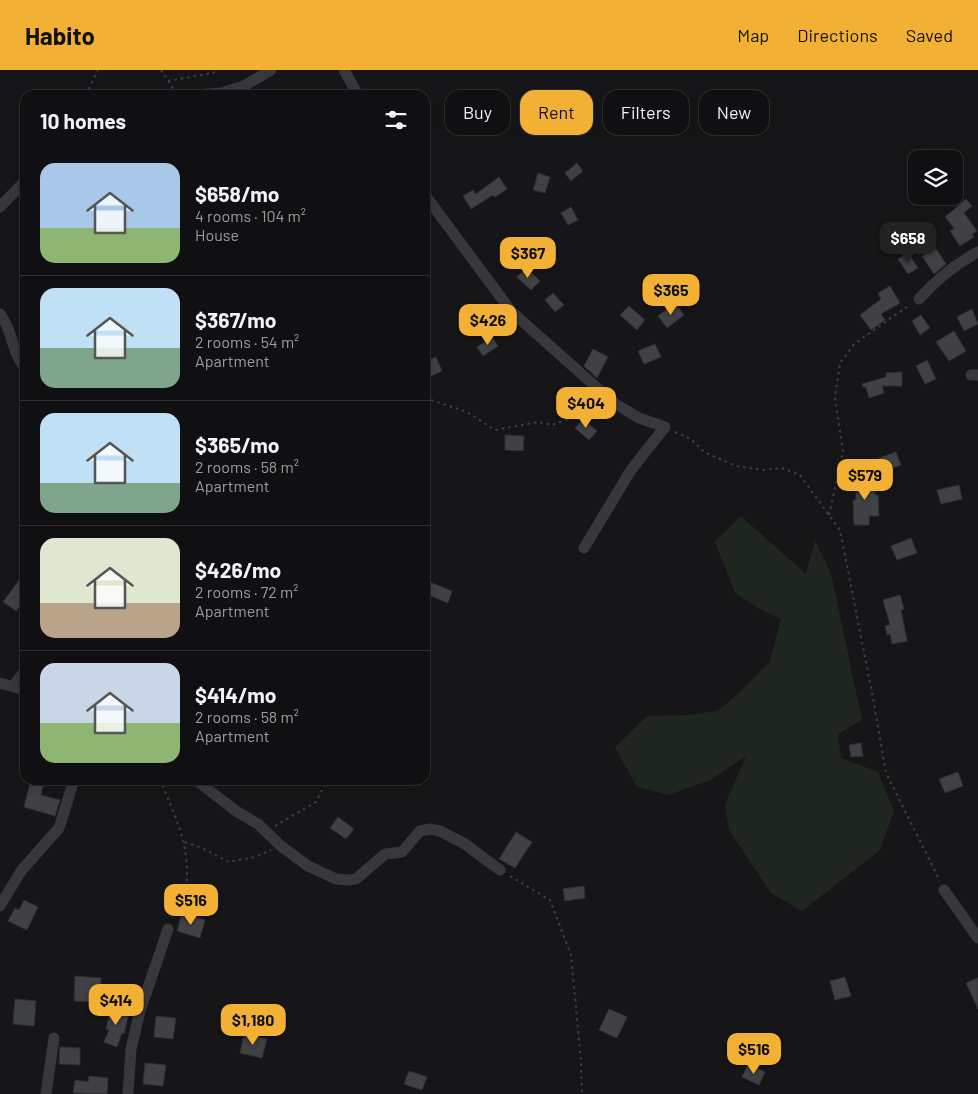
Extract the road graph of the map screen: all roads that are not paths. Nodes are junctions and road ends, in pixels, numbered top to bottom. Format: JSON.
{"nodes":[{"id":1,"x":272,"y":70,"type":"edge"},
{"id":2,"x":344,"y":70,"type":"edge"},
{"id":3,"x":232,"y":90,"type":"edge"},
{"id":4,"x":355,"y":90,"type":"edge"},
{"id":5,"x":20,"y":186,"type":"edge"},
{"id":6,"x":430,"y":202,"type":"edge"},
{"id":7,"x":0,"y":207,"type":"edge"},
{"id":8,"x":978,"y":252,"type":"edge"},
{"id":9,"x":919,"y":299,"type":"road end"},
{"id":10,"x":0,"y":314,"type":"edge"},
{"id":11,"x":20,"y":362,"type":"edge"},
{"id":12,"x":584,"y":548,"type":"dead end"},
{"id":13,"x":20,"y":677,"type":"edge"},
{"id":14,"x":0,"y":683,"type":"edge"},
{"id":15,"x":13,"y":686,"type":"junction"},
{"id":16,"x":20,"y":688,"type":"edge"},
{"id":17,"x":72,"y":785,"type":"edge"},
{"id":18,"x":202,"y":785,"type":"edge"},
{"id":19,"x":500,"y":870,"type":"road end"},
{"id":20,"x":944,"y":890,"type":"road end"},
{"id":21,"x":0,"y":906,"type":"edge"},
{"id":22,"x":168,"y":929,"type":"road end"},
{"id":23,"x":978,"y":938,"type":"edge"},
{"id":24,"x":54,"y":1038,"type":"dead end"},
{"id":25,"x":46,"y":1094,"type":"edge"},
{"id":26,"x":128,"y":1094,"type":"edge"}],
"edges":[{"from":1,"to":3,"type":"street"},
{"from":2,"to":4,"type":"street"},
{"from":5,"to":7,"type":"street"},
{"from":6,"to":12,"type":"street"},
{"from":8,"to":9,"type":"street"},
{"from":10,"to":11,"type":"street"},
{"from":13,"to":15,"type":"street"},
{"from":14,"to":15,"type":"street"},
{"from":15,"to":16,"type":"street"},
{"from":17,"to":21,"type":"street"},
{"from":18,"to":19,"type":"street"},
{"from":20,"to":23,"type":"street"},
{"from":22,"to":26,"type":"street"},
{"from":24,"to":25,"type":"street"}]}
